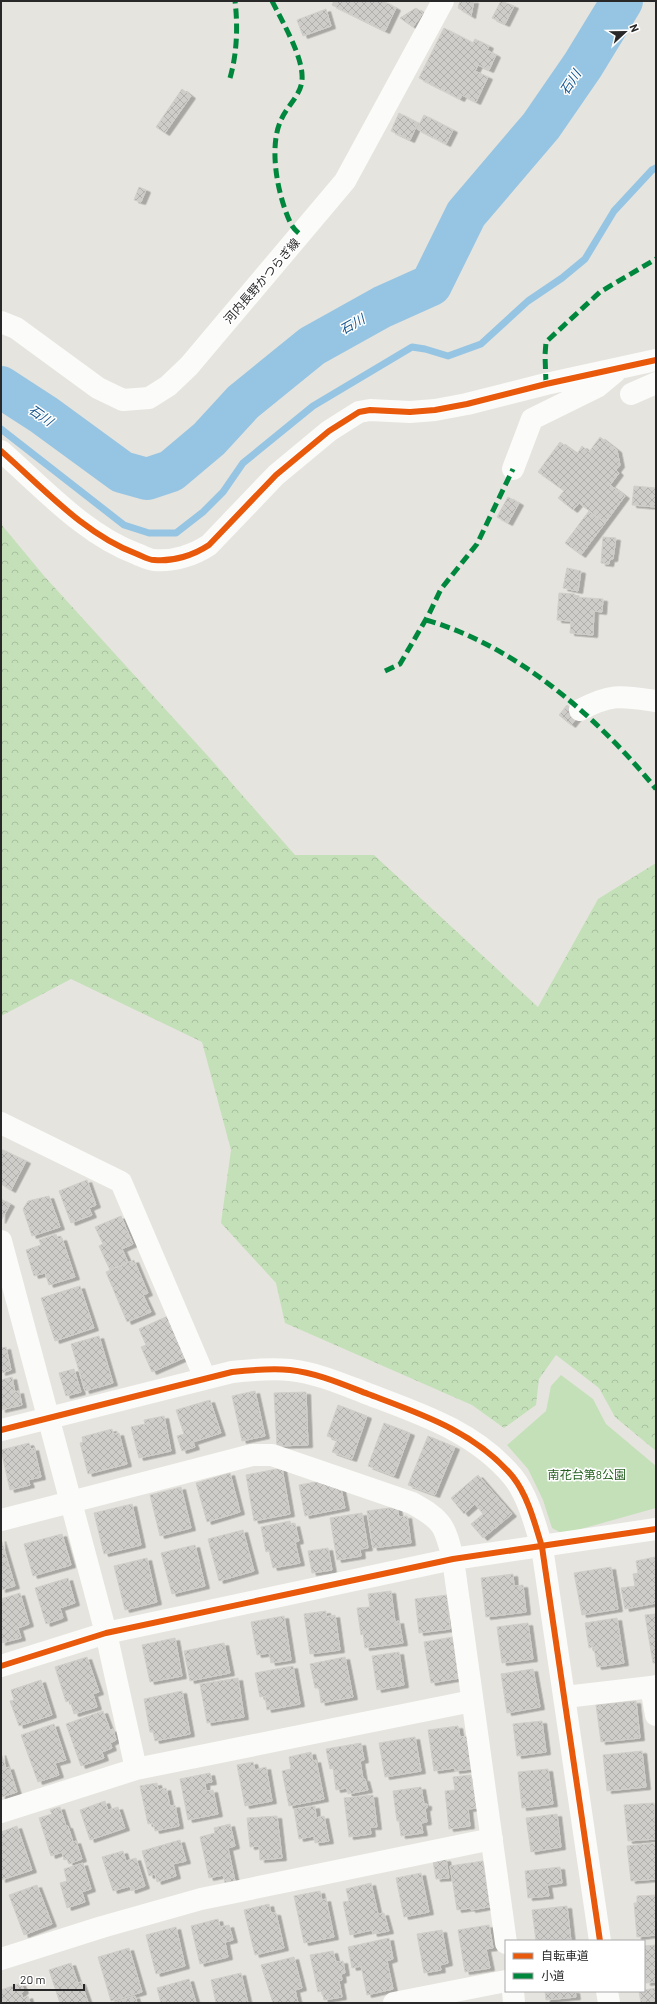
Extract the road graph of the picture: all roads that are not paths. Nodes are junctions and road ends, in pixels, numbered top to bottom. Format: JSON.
{"nodes":[{"id":1,"x":444,"y":1,"type":"edge"},
{"id":2,"x":1,"y":322,"type":"edge"},
{"id":3,"x":656,"y":360,"type":"edge"},
{"id":4,"x":621,"y":367,"type":"junction"},
{"id":5,"x":656,"y":383,"type":"edge"},
{"id":6,"x":631,"y":394,"type":"dead end"},
{"id":7,"x":1,"y":451,"type":"edge"},
{"id":8,"x":513,"y":469,"type":"dead end"},
{"id":9,"x":656,"y":701,"type":"edge"},
{"id":10,"x":580,"y":710,"type":"dead end"},
{"id":11,"x":1,"y":1123,"type":"edge"},
{"id":12,"x":1,"y":1241,"type":"edge"},
{"id":13,"x":205,"y":1378,"type":"junction"},
{"id":14,"x":48,"y":1417,"type":"junction"},
{"id":15,"x":1,"y":1430,"type":"edge"},
{"id":16,"x":71,"y":1501,"type":"junction"},
{"id":17,"x":1,"y":1520,"type":"edge"},
{"id":18,"x":656,"y":1529,"type":"edge"},
{"id":19,"x":542,"y":1547,"type":"junction"},
{"id":20,"x":454,"y":1559,"type":"junction"},
{"id":21,"x":106,"y":1633,"type":"junction"},
{"id":22,"x":1,"y":1666,"type":"edge"},
{"id":23,"x":654,"y":1687,"type":"edge"},
{"id":24,"x":565,"y":1697,"type":"junction"},
{"id":25,"x":472,"y":1700,"type":"junction"},
{"id":26,"x":656,"y":1715,"type":"edge"},
{"id":27,"x":136,"y":1769,"type":"junction"},
{"id":28,"x":1,"y":1812,"type":"edge"},
{"id":29,"x":492,"y":1839,"type":"junction"},
{"id":30,"x":506,"y":1940,"type":"edge"},
{"id":31,"x":600,"y":1940,"type":"edge"},
{"id":32,"x":1,"y":1959,"type":"edge"},
{"id":33,"x":505,"y":1981,"type":"edge"},
{"id":34,"x":513,"y":1992,"type":"edge"},
{"id":35,"x":607,"y":1992,"type":"edge"},
{"id":36,"x":394,"y":2003,"type":"edge"},
{"id":37,"x":514,"y":2003,"type":"edge"},
{"id":38,"x":609,"y":2003,"type":"edge"}],
"edges":[{"from":1,"to":2,"type":"street","name":"河内長野かつらぎ線"},
{"from":3,"to":4,"type":"street"},
{"from":4,"to":7,"type":"street"},
{"from":4,"to":8,"type":"street"},
{"from":5,"to":6,"type":"street"},
{"from":9,"to":10,"type":"street"},
{"from":11,"to":13,"type":"street"},
{"from":12,"to":14,"type":"street"},
{"from":13,"to":14,"type":"street"},
{"from":13,"to":19,"type":"street"},
{"from":14,"to":15,"type":"street"},
{"from":14,"to":16,"type":"street"},
{"from":16,"to":17,"type":"street"},
{"from":16,"to":20,"type":"street"},
{"from":16,"to":21,"type":"street"},
{"from":18,"to":19,"type":"street"},
{"from":19,"to":20,"type":"street"},
{"from":19,"to":24,"type":"street"},
{"from":20,"to":21,"type":"street"},
{"from":20,"to":25,"type":"street"},
{"from":21,"to":22,"type":"street"},
{"from":21,"to":27,"type":"street"},
{"from":23,"to":24,"type":"street"},
{"from":23,"to":26,"type":"street"},
{"from":24,"to":31,"type":"street"},
{"from":25,"to":27,"type":"street"},
{"from":25,"to":29,"type":"street"},
{"from":27,"to":28,"type":"street"},
{"from":29,"to":30,"type":"street"},
{"from":29,"to":32,"type":"street"},
{"from":33,"to":36,"type":"street"},
{"from":34,"to":37,"type":"street"},
{"from":35,"to":38,"type":"street"}]}
